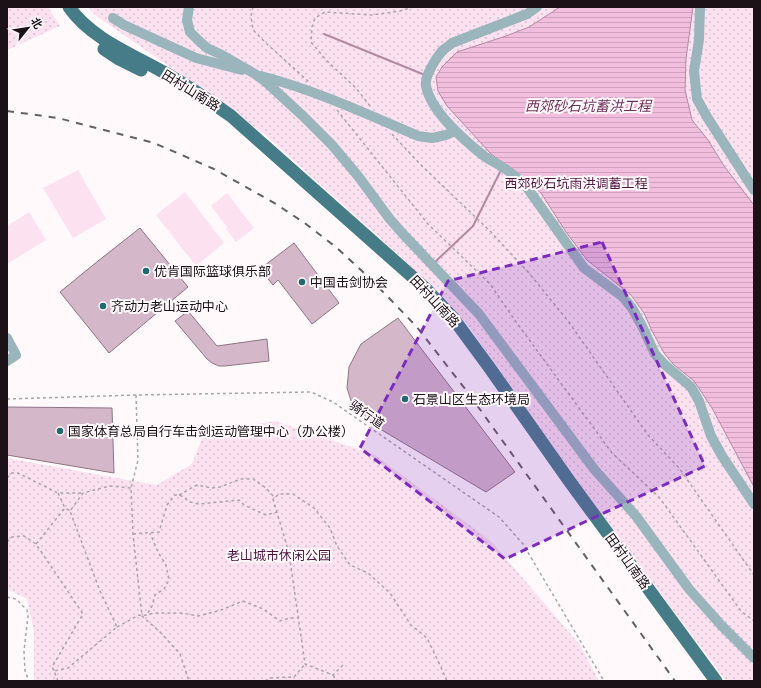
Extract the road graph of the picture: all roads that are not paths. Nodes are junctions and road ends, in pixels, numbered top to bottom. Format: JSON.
{"nodes":[{"id":1,"x":59,"y":7,"type":"edge"},
{"id":2,"x":69,"y":7,"type":"edge"},
{"id":3,"x":189,"y":7,"type":"edge"},
{"id":4,"x":537,"y":7,"type":"edge"},
{"id":5,"x":700,"y":7,"type":"edge"},
{"id":6,"x":113,"y":18,"type":"dead end"},
{"id":7,"x":255,"y":74,"type":"junction"},
{"id":8,"x":455,"y":131,"type":"junction"},
{"id":9,"x":754,"y":190,"type":"edge"},
{"id":10,"x":7,"y":338,"type":"edge"},
{"id":11,"x":7,"y":361,"type":"edge"},
{"id":12,"x":754,"y":504,"type":"edge"},
{"id":13,"x":754,"y":658,"type":"edge"},
{"id":14,"x":706,"y":681,"type":"edge"},
{"id":15,"x":716,"y":681,"type":"edge"}],
"edges":[{"from":1,"to":14,"type":"main road","name":"田村山南路"},
{"from":2,"to":15,"type":"main road","name":"田村山南路"},
{"from":3,"to":7,"type":"street"},
{"from":4,"to":8,"type":"street"},
{"from":5,"to":9,"type":"street"},
{"from":6,"to":7,"type":"street"},
{"from":7,"to":8,"type":"street"},
{"from":7,"to":13,"type":"street"},
{"from":8,"to":12,"type":"street"},
{"from":10,"to":11,"type":"street"}]}
